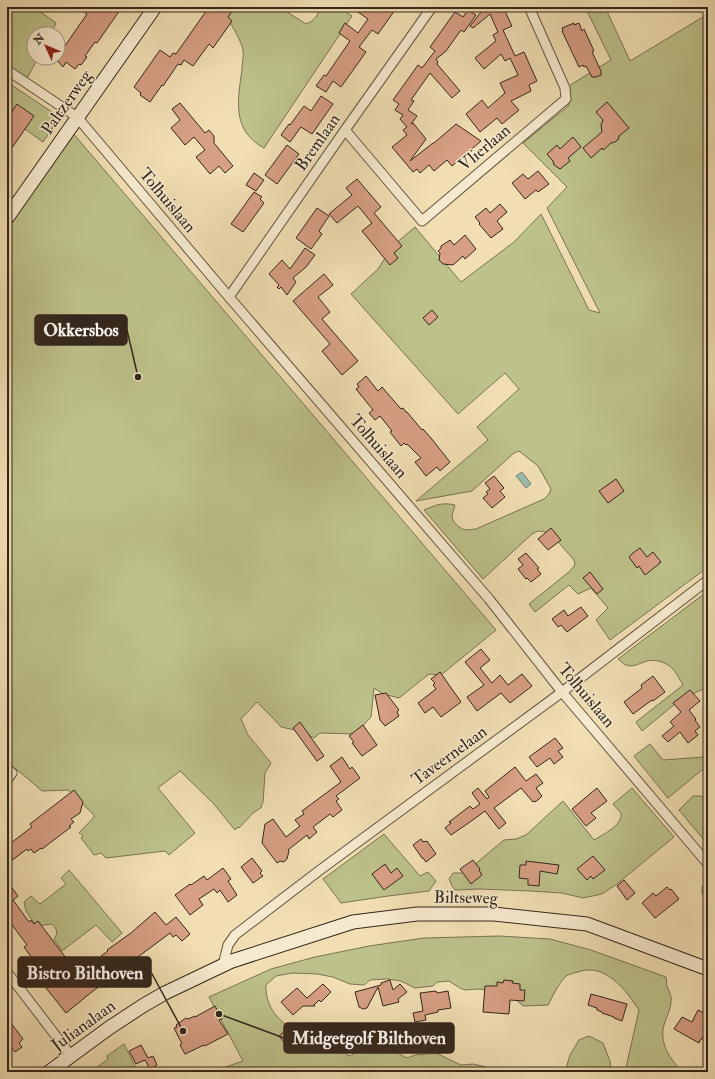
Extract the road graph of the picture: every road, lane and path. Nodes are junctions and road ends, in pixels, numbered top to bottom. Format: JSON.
{"nodes":[{"id":1,"x":155,"y":7,"type":"edge"},
{"id":2,"x":432,"y":7,"type":"edge"},
{"id":3,"x":528,"y":7,"type":"edge"},
{"id":4,"x":7,"y":70,"type":"edge"},
{"id":5,"x":78,"y":117,"type":"junction"},
{"id":6,"x":345,"y":130,"type":"junction"},
{"id":7,"x":7,"y":218,"type":"edge"},
{"id":8,"x":229,"y":297,"type":"junction"},
{"id":9,"x":708,"y":580,"type":"edge"},
{"id":10,"x":562,"y":692,"type":"junction"},
{"id":11,"x":7,"y":769,"type":"edge"},
{"id":12,"x":7,"y":780,"type":"edge"},
{"id":13,"x":708,"y":864,"type":"edge"},
{"id":14,"x":223,"y":965,"type":"junction"},
{"id":15,"x":708,"y":969,"type":"edge"},
{"id":16,"x":7,"y":972,"type":"edge"},
{"id":17,"x":70,"y":1056,"type":"junction"},
{"id":18,"x":49,"y":1072,"type":"edge"}],
"edges":[{"from":1,"to":5,"type":"street","name":"Paltzerweg"},
{"from":2,"to":6,"type":"street","name":"Bremlaan"},
{"from":3,"to":6,"type":"street","name":"Vlierlaan"},
{"from":4,"to":5,"type":"street","name":"Tolhuislaan"},
{"from":5,"to":7,"type":"street","name":"Paltzerweg"},
{"from":5,"to":8,"type":"street","name":"Tolhuislaan"},
{"from":6,"to":8,"type":"street","name":"Bremlaan"},
{"from":8,"to":10,"type":"street","name":"Tolhuislaan"},
{"from":9,"to":10,"type":"street","name":"Taveernelaan"},
{"from":10,"to":13,"type":"street","name":"Tolhuislaan"},
{"from":10,"to":14,"type":"street","name":"Taveernelaan"},
{"from":11,"to":12,"type":"street"},
{"from":14,"to":15,"type":"street","name":"Biltseweg"},
{"from":14,"to":17,"type":"street","name":"Julianalaan"},
{"from":16,"to":17,"type":"street"},
{"from":17,"to":18,"type":"street","name":"Julianalaan"}]}
